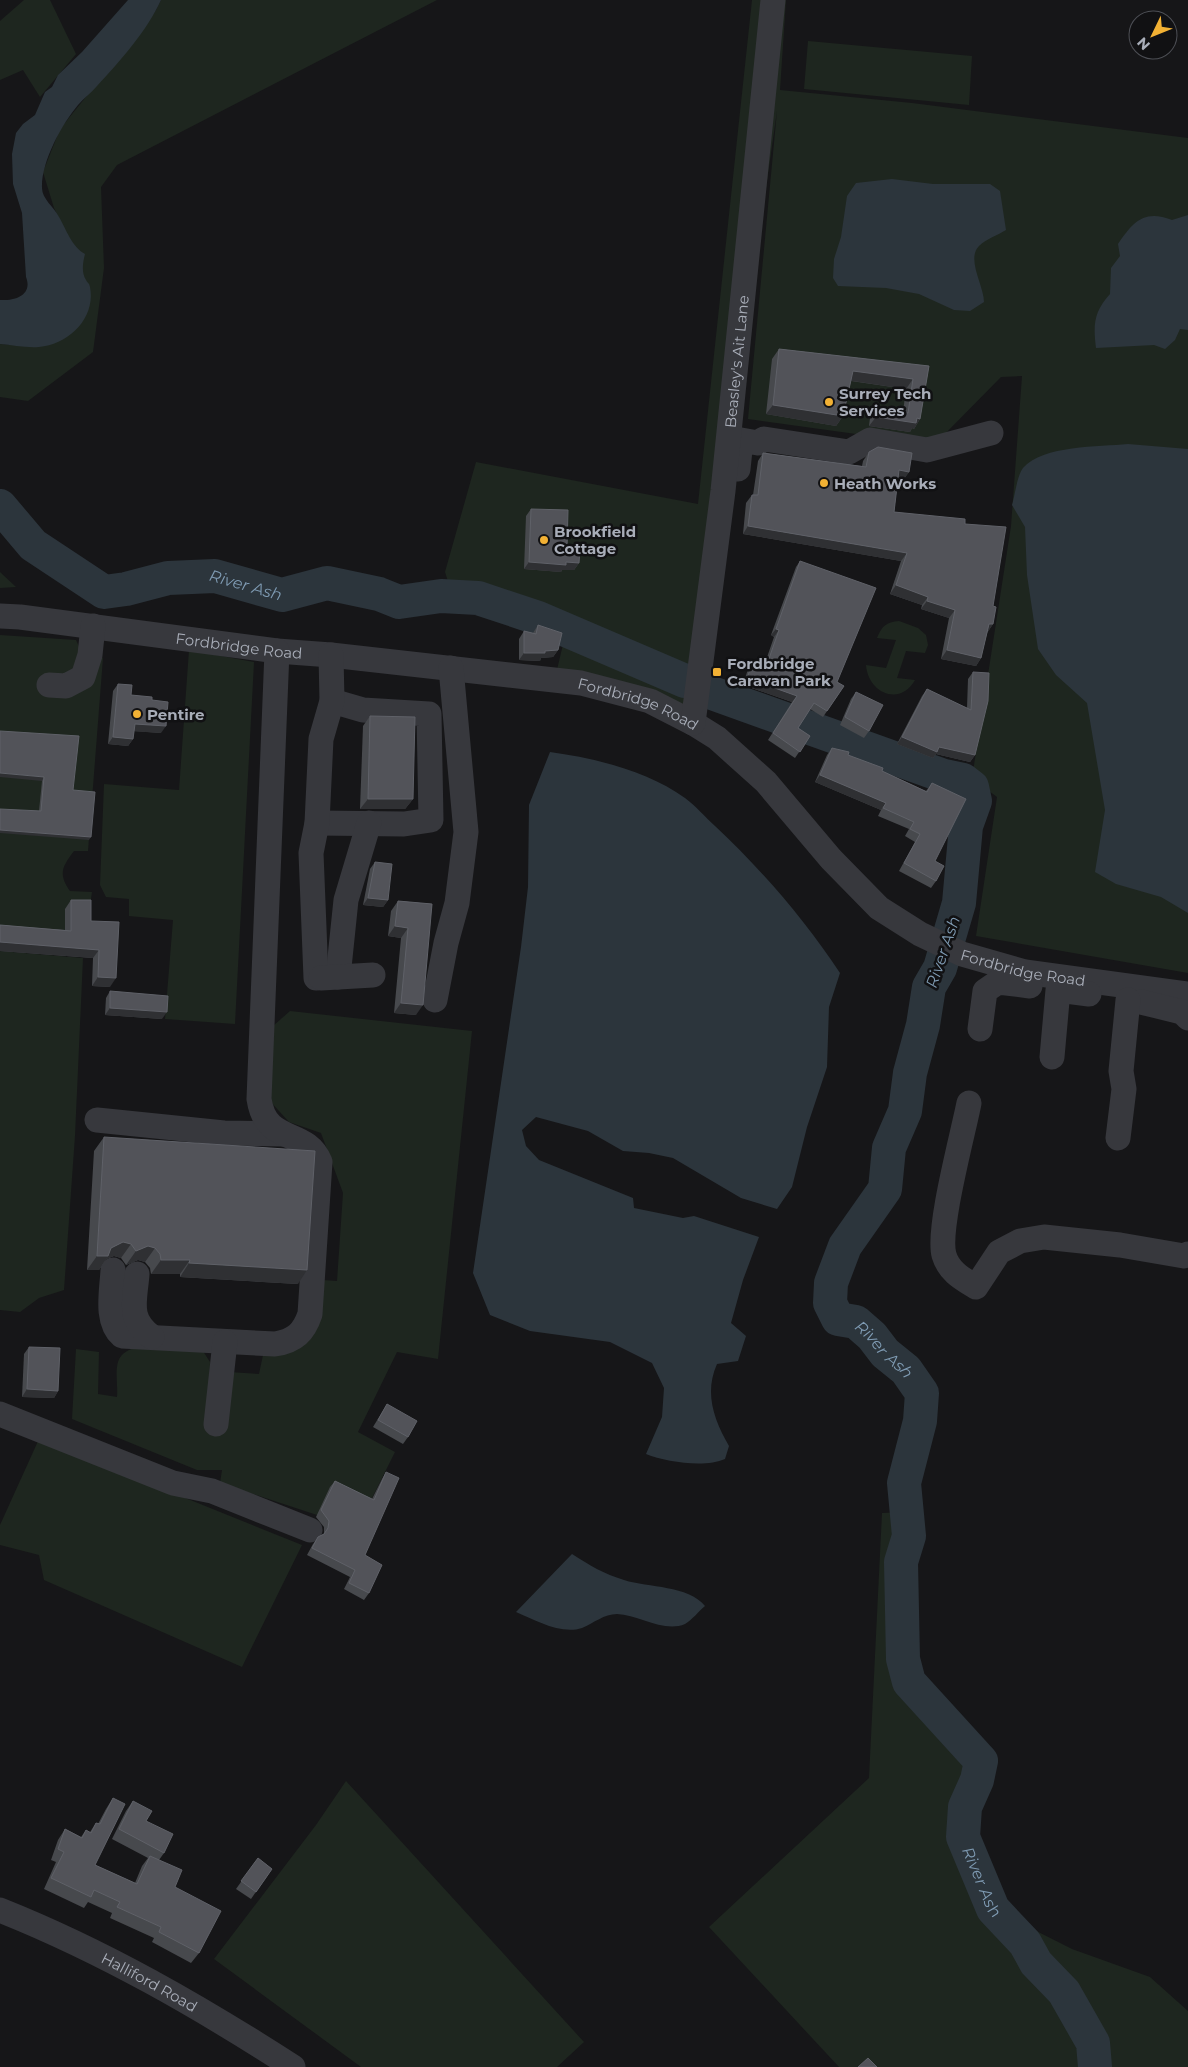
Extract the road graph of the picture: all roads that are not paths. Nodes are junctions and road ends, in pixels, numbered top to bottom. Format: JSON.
{"nodes":[{"id":1,"x":773,"y":0,"type":"edge"},
{"id":2,"x":991,"y":433,"type":"dead end"},
{"id":3,"x":0,"y":616,"type":"edge"},
{"id":4,"x":93,"y":626,"type":"junction"},
{"id":5,"x":277,"y":651,"type":"junction"},
{"id":6,"x":719,"y":651,"type":"dead end"},
{"id":7,"x":331,"y":654,"type":"junction"},
{"id":8,"x":452,"y":668,"type":"junction"},
{"id":9,"x":49,"y":685,"type":"dead end"},
{"id":10,"x":332,"y":701,"type":"junction"},
{"id":11,"x":694,"y":723,"type":"junction"},
{"id":12,"x":317,"y":823,"type":"junction"},
{"id":13,"x":369,"y":823,"type":"junction"},
{"id":14,"x":373,"y":975,"type":"dead end"},
{"id":15,"x":318,"y":978,"type":"junction"},
{"id":16,"x":1058,"y":983,"type":"junction"},
{"id":17,"x":1188,"y":994,"type":"edge"},
{"id":18,"x":435,"y":1000,"type":"dead end"},
{"id":19,"x":1128,"y":1000,"type":"junction"},
{"id":20,"x":1188,"y":1018,"type":"edge"},
{"id":21,"x":980,"y":1030,"type":"dead end"},
{"id":22,"x":1052,"y":1057,"type":"dead end"},
{"id":23,"x":969,"y":1102,"type":"dead end"},
{"id":24,"x":97,"y":1120,"type":"dead end"},
{"id":25,"x":282,"y":1134,"type":"junction"},
{"id":26,"x":1118,"y":1138,"type":"dead end"},
{"id":27,"x":1188,"y":1254,"type":"edge"},
{"id":28,"x":112,"y":1270,"type":"dead end"},
{"id":29,"x":137,"y":1274,"type":"dead end"},
{"id":30,"x":152,"y":1337,"type":"junction"},
{"id":31,"x":225,"y":1342,"type":"junction"},
{"id":32,"x":0,"y":1414,"type":"edge"},
{"id":33,"x":216,"y":1424,"type":"dead end"},
{"id":34,"x":310,"y":1530,"type":"dead end"},
{"id":35,"x":0,"y":1910,"type":"edge"},
{"id":36,"x":292,"y":2067,"type":"edge"}],
"edges":[{"from":1,"to":11,"type":"street","name":"Beasley's Ait Lane"},
{"from":2,"to":6,"type":"street"},
{"from":3,"to":4,"type":"street","name":"Fordbridge Road"},
{"from":4,"to":5,"type":"street","name":"Fordbridge Road"},
{"from":4,"to":9,"type":"street"},
{"from":5,"to":7,"type":"street","name":"Fordbridge Road"},
{"from":5,"to":25,"type":"street"},
{"from":7,"to":8,"type":"street","name":"Fordbridge Road"},
{"from":7,"to":10,"type":"street"},
{"from":8,"to":11,"type":"street","name":"Fordbridge Road"},
{"from":8,"to":18,"type":"street"},
{"from":10,"to":12,"type":"street"},
{"from":10,"to":13,"type":"street"},
{"from":11,"to":16,"type":"street","name":"Fordbridge Road"},
{"from":12,"to":13,"type":"street"},
{"from":12,"to":15,"type":"street"},
{"from":13,"to":15,"type":"street"},
{"from":14,"to":15,"type":"street"},
{"from":16,"to":17,"type":"street","name":"Fordbridge Road"},
{"from":16,"to":19,"type":"street"},
{"from":16,"to":21,"type":"street"},
{"from":16,"to":22,"type":"street"},
{"from":19,"to":20,"type":"street"},
{"from":19,"to":26,"type":"street"},
{"from":23,"to":27,"type":"street"},
{"from":24,"to":25,"type":"street"},
{"from":25,"to":31,"type":"street"},
{"from":28,"to":30,"type":"street"},
{"from":29,"to":30,"type":"street"},
{"from":30,"to":31,"type":"street"},
{"from":31,"to":33,"type":"street"},
{"from":32,"to":34,"type":"street"},
{"from":35,"to":36,"type":"street","name":"Halliford Road"}]}
